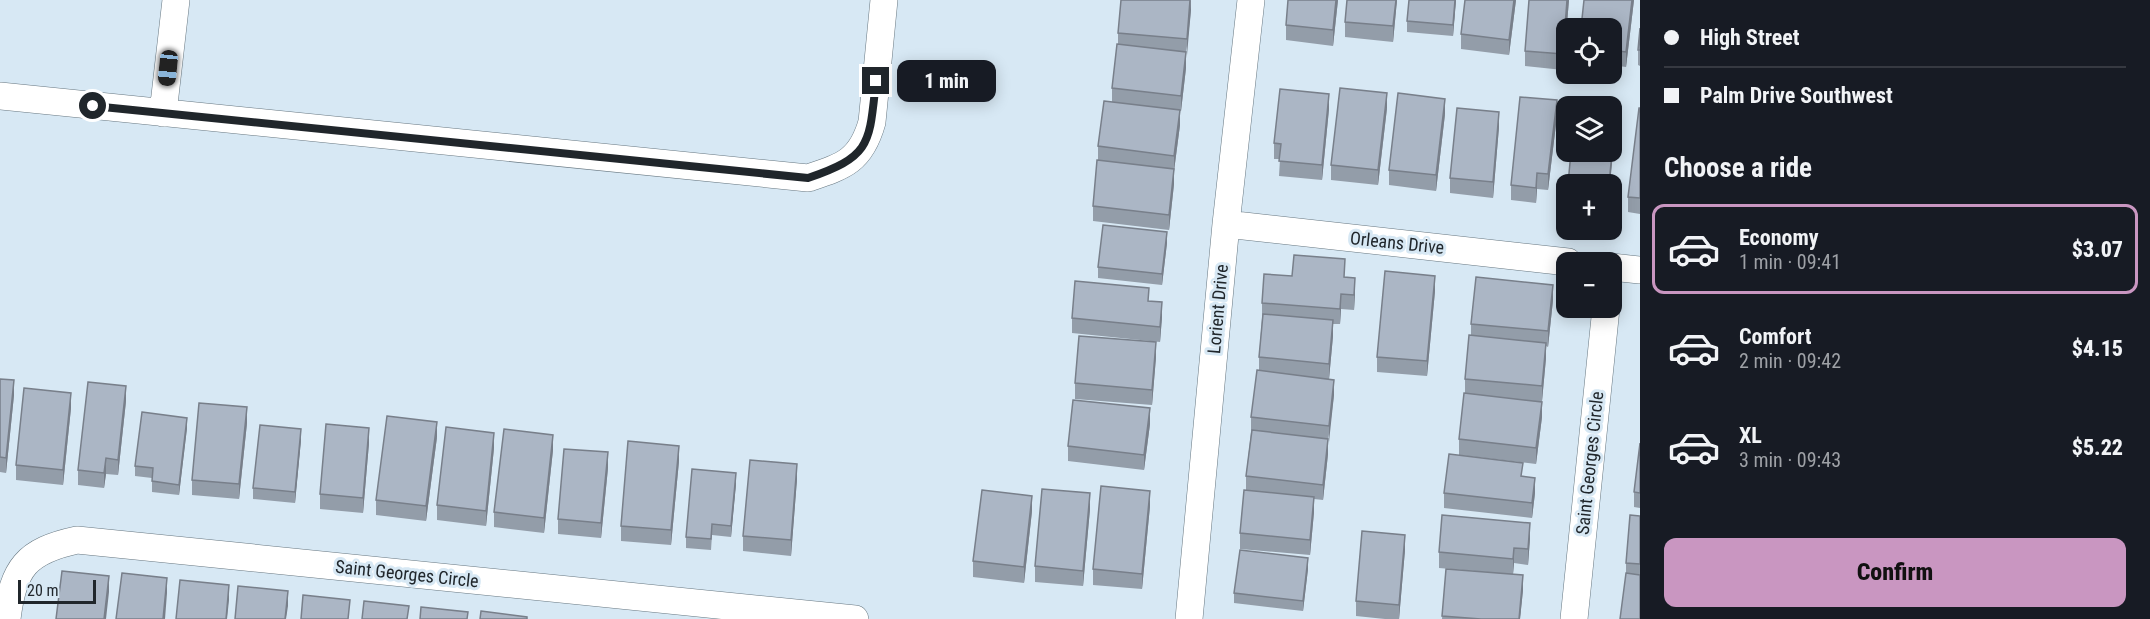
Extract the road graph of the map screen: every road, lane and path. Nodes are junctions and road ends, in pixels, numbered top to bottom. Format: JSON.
{"nodes":[{"id":1,"x":176,"y":0,"type":"edge"},
{"id":2,"x":884,"y":0,"type":"edge"},
{"id":3,"x":1251,"y":0,"type":"edge"},
{"id":4,"x":0,"y":96,"type":"edge"},
{"id":5,"x":163,"y":113,"type":"junction"},
{"id":6,"x":1226,"y":224,"type":"junction"},
{"id":7,"x":1556,"y":261,"type":"edge"},
{"id":8,"x":1622,"y":268,"type":"edge"},
{"id":9,"x":1640,"y":270,"type":"edge"},
{"id":10,"x":1605,"y":318,"type":"edge"},
{"id":11,"x":823,"y":617,"type":"edge"},
{"id":12,"x":7,"y":619,"type":"edge"},
{"id":13,"x":855,"y":619,"type":"edge"},
{"id":14,"x":1190,"y":619,"type":"edge"},
{"id":15,"x":1574,"y":619,"type":"edge"}],
"edges":[{"from":1,"to":5,"type":"street"},
{"from":2,"to":5,"type":"street"},
{"from":3,"to":6,"type":"street","name":"Lorient Drive"},
{"from":4,"to":5,"type":"street"},
{"from":6,"to":7,"type":"street","name":"Orleans Drive"},
{"from":6,"to":14,"type":"street","name":"Lorient Drive"},
{"from":8,"to":9,"type":"street"},
{"from":10,"to":15,"type":"street","name":"Saint Georges Circle"},
{"from":11,"to":12,"type":"street","name":"Saint Georges Circle"},
{"from":11,"to":13,"type":"street","name":"Saint Georges Circle"}]}
